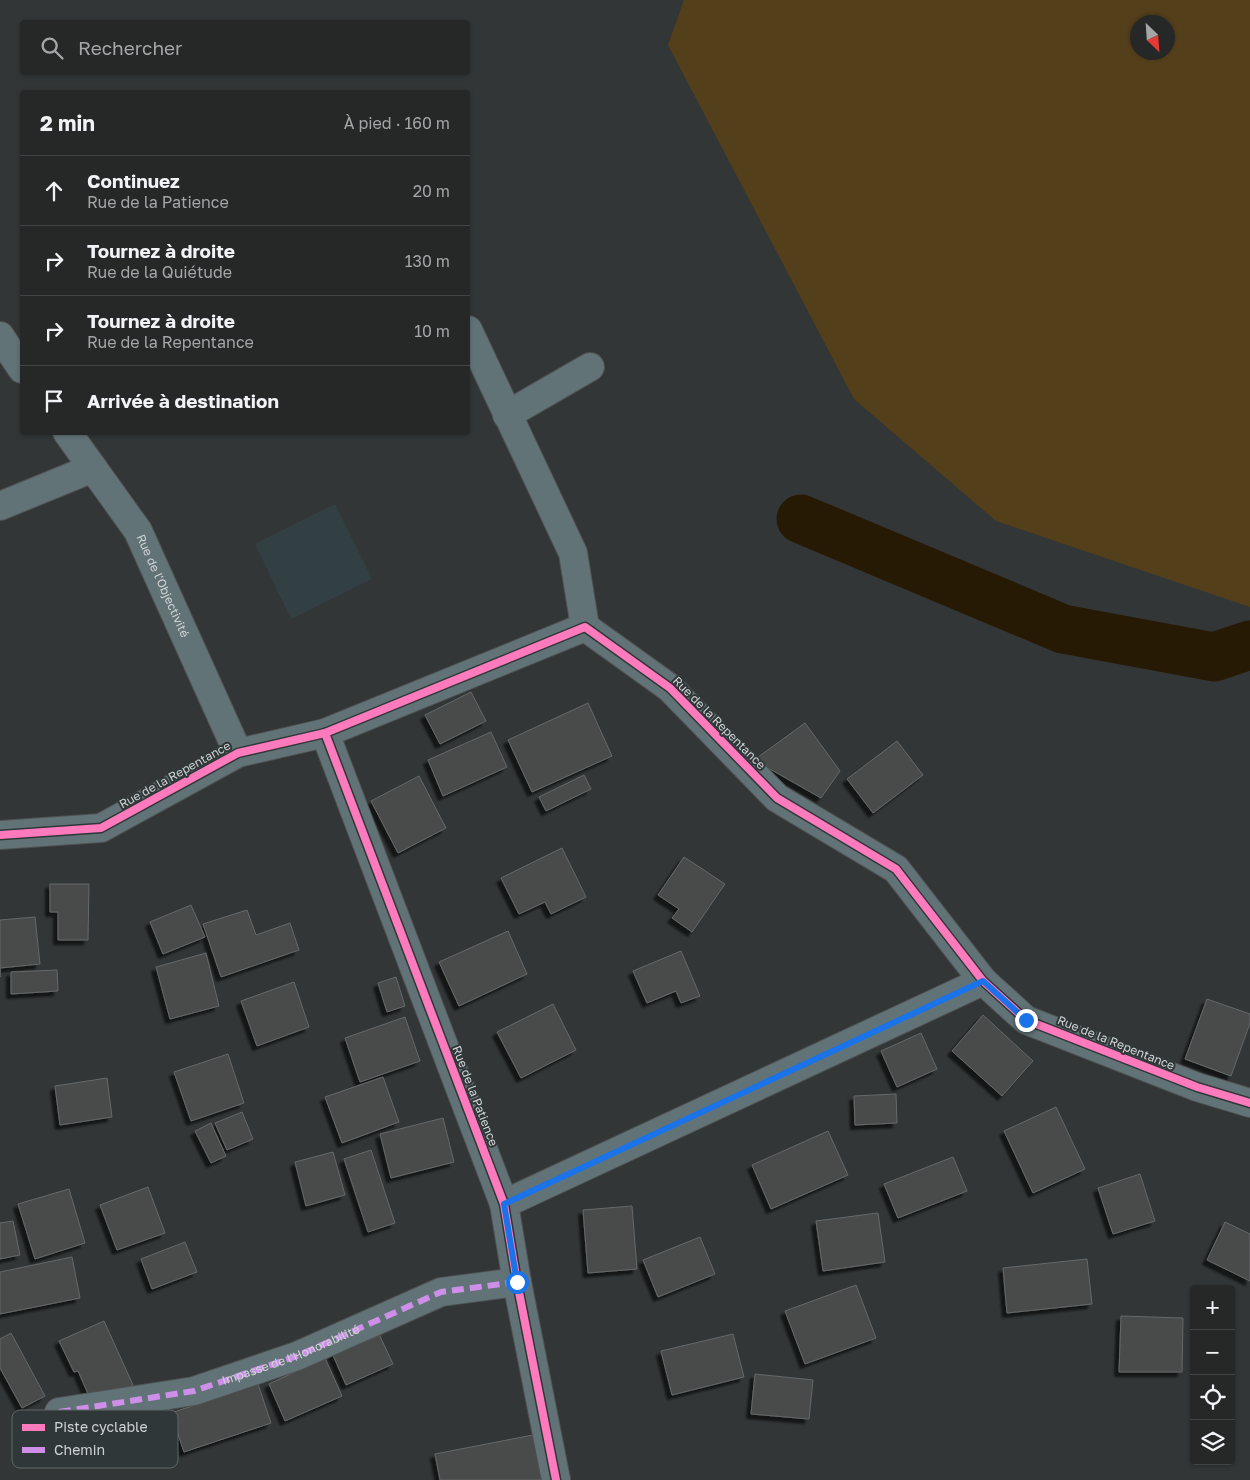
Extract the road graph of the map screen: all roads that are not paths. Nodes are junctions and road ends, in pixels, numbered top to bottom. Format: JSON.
{"nodes":[{"id":1,"x":470,"y":334,"type":"edge"},
{"id":2,"x":0,"y":336,"type":"edge"},
{"id":3,"x":20,"y":366,"type":"edge"},
{"id":4,"x":590,"y":367,"type":"dead end"},
{"id":5,"x":507,"y":415,"type":"junction"},
{"id":6,"x":69,"y":435,"type":"edge"},
{"id":7,"x":93,"y":468,"type":"junction"},
{"id":8,"x":0,"y":506,"type":"edge"},
{"id":9,"x":585,"y":627,"type":"junction"},
{"id":10,"x":325,"y":733,"type":"junction"},
{"id":11,"x":238,"y":753,"type":"junction"},
{"id":12,"x":0,"y":836,"type":"edge"},
{"id":13,"x":983,"y":981,"type":"junction"},
{"id":14,"x":1250,"y":1103,"type":"edge"},
{"id":15,"x":504,"y":1204,"type":"junction"},
{"id":16,"x":517,"y":1282,"type":"junction"},
{"id":17,"x":72,"y":1410,"type":"edge"},
{"id":18,"x":556,"y":1480,"type":"edge"}],
"edges":[{"from":1,"to":5,"type":"street"},
{"from":2,"to":3,"type":"street"},
{"from":4,"to":5,"type":"street"},
{"from":5,"to":9,"type":"street"},
{"from":6,"to":7,"type":"street","name":"Rue de l'Objectivité"},
{"from":7,"to":8,"type":"street"},
{"from":7,"to":11,"type":"street","name":"Rue de l'Objectivité"},
{"from":9,"to":10,"type":"street","name":"Rue de la Repentance"},
{"from":9,"to":13,"type":"street","name":"Rue de la Repentance"},
{"from":10,"to":11,"type":"street","name":"Rue de la Repentance"},
{"from":10,"to":15,"type":"street","name":"Rue de la Patience"},
{"from":11,"to":12,"type":"street","name":"Rue de la Repentance"},
{"from":13,"to":14,"type":"street","name":"Rue de la Repentance"},
{"from":13,"to":15,"type":"street"},
{"from":15,"to":16,"type":"street","name":"Rue de la Patience"},
{"from":16,"to":17,"type":"street","name":"Impasse de l'Honorabilité"},
{"from":16,"to":18,"type":"street","name":"Rue de la Patience"}]}
